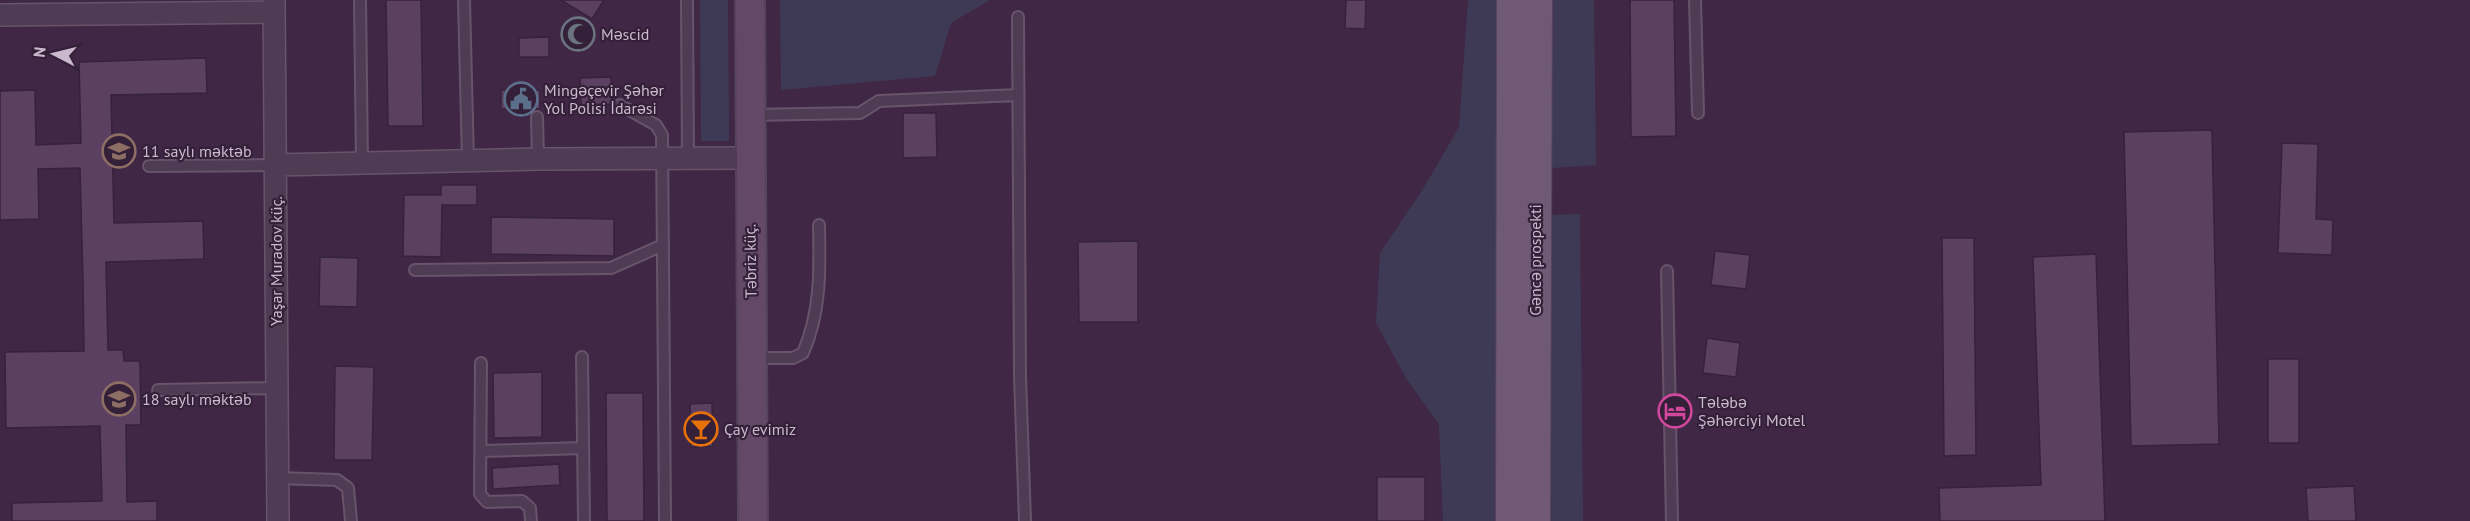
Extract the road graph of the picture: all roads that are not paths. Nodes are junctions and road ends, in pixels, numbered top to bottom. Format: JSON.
{"nodes":[{"id":1,"x":360,"y":0,"type":"edge"},
{"id":2,"x":465,"y":0,"type":"edge"},
{"id":3,"x":687,"y":0,"type":"edge"},
{"id":4,"x":750,"y":0,"type":"edge"},
{"id":5,"x":1513,"y":0,"type":"edge"},
{"id":6,"x":1536,"y":0,"type":"edge"},
{"id":7,"x":1695,"y":0,"type":"edge"},
{"id":8,"x":274,"y":6,"type":"edge"},
{"id":9,"x":79,"y":7,"type":"edge"},
{"id":10,"x":0,"y":15,"type":"edge"},
{"id":11,"x":1018,"y":17,"type":"dead end"},
{"id":12,"x":1018,"y":95,"type":"junction"},
{"id":13,"x":620,"y":105,"type":"dead end"},
{"id":14,"x":1698,"y":113,"type":"dead end"},
{"id":15,"x":749,"y":115,"type":"junction"},
{"id":16,"x":537,"y":117,"type":"dead end"},
{"id":17,"x":662,"y":158,"type":"junction"},
{"id":18,"x":688,"y":158,"type":"junction"},
{"id":19,"x":748,"y":158,"type":"junction"},
{"id":20,"x":538,"y":159,"type":"junction"},
{"id":21,"x":468,"y":161,"type":"junction"},
{"id":22,"x":362,"y":164,"type":"junction"},
{"id":23,"x":276,"y":165,"type":"junction"},
{"id":24,"x":149,"y":166,"type":"dead end"},
{"id":25,"x":819,"y":225,"type":"dead end"},
{"id":26,"x":663,"y":245,"type":"junction"},
{"id":27,"x":415,"y":270,"type":"dead end"},
{"id":28,"x":1667,"y":271,"type":"dead end"},
{"id":29,"x":582,"y":357,"type":"dead end"},
{"id":30,"x":751,"y":358,"type":"junction"},
{"id":31,"x":481,"y":363,"type":"dead end"},
{"id":32,"x":277,"y":388,"type":"junction"},
{"id":33,"x":158,"y":390,"type":"dead end"},
{"id":34,"x":583,"y":448,"type":"junction"},
{"id":35,"x":481,"y":451,"type":"junction"},
{"id":36,"x":278,"y":478,"type":"junction"},
{"id":37,"x":278,"y":521,"type":"edge"},
{"id":38,"x":351,"y":521,"type":"edge"},
{"id":39,"x":531,"y":521,"type":"edge"},
{"id":40,"x":584,"y":521,"type":"edge"},
{"id":41,"x":665,"y":521,"type":"edge"},
{"id":42,"x":753,"y":521,"type":"edge"},
{"id":43,"x":1025,"y":521,"type":"edge"},
{"id":44,"x":1512,"y":521,"type":"edge"},
{"id":45,"x":1534,"y":521,"type":"edge"},
{"id":46,"x":1672,"y":521,"type":"edge"}],
"edges":[{"from":1,"to":22,"type":"lane"},
{"from":2,"to":21,"type":"lane"},
{"from":3,"to":18,"type":"lane"},
{"from":4,"to":15,"type":"main road","name":"Təbriz küç."},
{"from":5,"to":44,"type":"main road","name":"Gəncə prospekti"},
{"from":6,"to":45,"type":"main road","name":"Gəncə prospekti"},
{"from":7,"to":14,"type":"lane"},
{"from":8,"to":9,"type":"street"},
{"from":8,"to":23,"type":"street","name":"Yaşar Muradov küç."},
{"from":9,"to":10,"type":"street"},
{"from":11,"to":12,"type":"lane"},
{"from":12,"to":15,"type":"lane"},
{"from":12,"to":43,"type":"lane"},
{"from":13,"to":17,"type":"lane"},
{"from":15,"to":19,"type":"main road","name":"Təbriz küç."},
{"from":16,"to":20,"type":"lane"},
{"from":17,"to":18,"type":"street"},
{"from":17,"to":20,"type":"street"},
{"from":17,"to":26,"type":"lane"},
{"from":18,"to":19,"type":"street"},
{"from":19,"to":30,"type":"main road","name":"Təbriz küç."},
{"from":20,"to":21,"type":"street"},
{"from":21,"to":22,"type":"street"},
{"from":22,"to":23,"type":"street"},
{"from":23,"to":24,"type":"lane"},
{"from":23,"to":32,"type":"street","name":"Yaşar Muradov küç."},
{"from":25,"to":30,"type":"lane"},
{"from":26,"to":27,"type":"lane"},
{"from":26,"to":41,"type":"lane"},
{"from":28,"to":46,"type":"lane"},
{"from":29,"to":34,"type":"lane"},
{"from":30,"to":42,"type":"main road","name":"Təbriz küç."},
{"from":31,"to":35,"type":"lane"},
{"from":32,"to":33,"type":"lane"},
{"from":32,"to":36,"type":"street","name":"Yaşar Muradov küç."},
{"from":34,"to":35,"type":"lane"},
{"from":34,"to":40,"type":"lane"},
{"from":35,"to":39,"type":"lane"},
{"from":36,"to":37,"type":"street","name":"Yaşar Muradov küç."},
{"from":36,"to":38,"type":"lane"}]}
